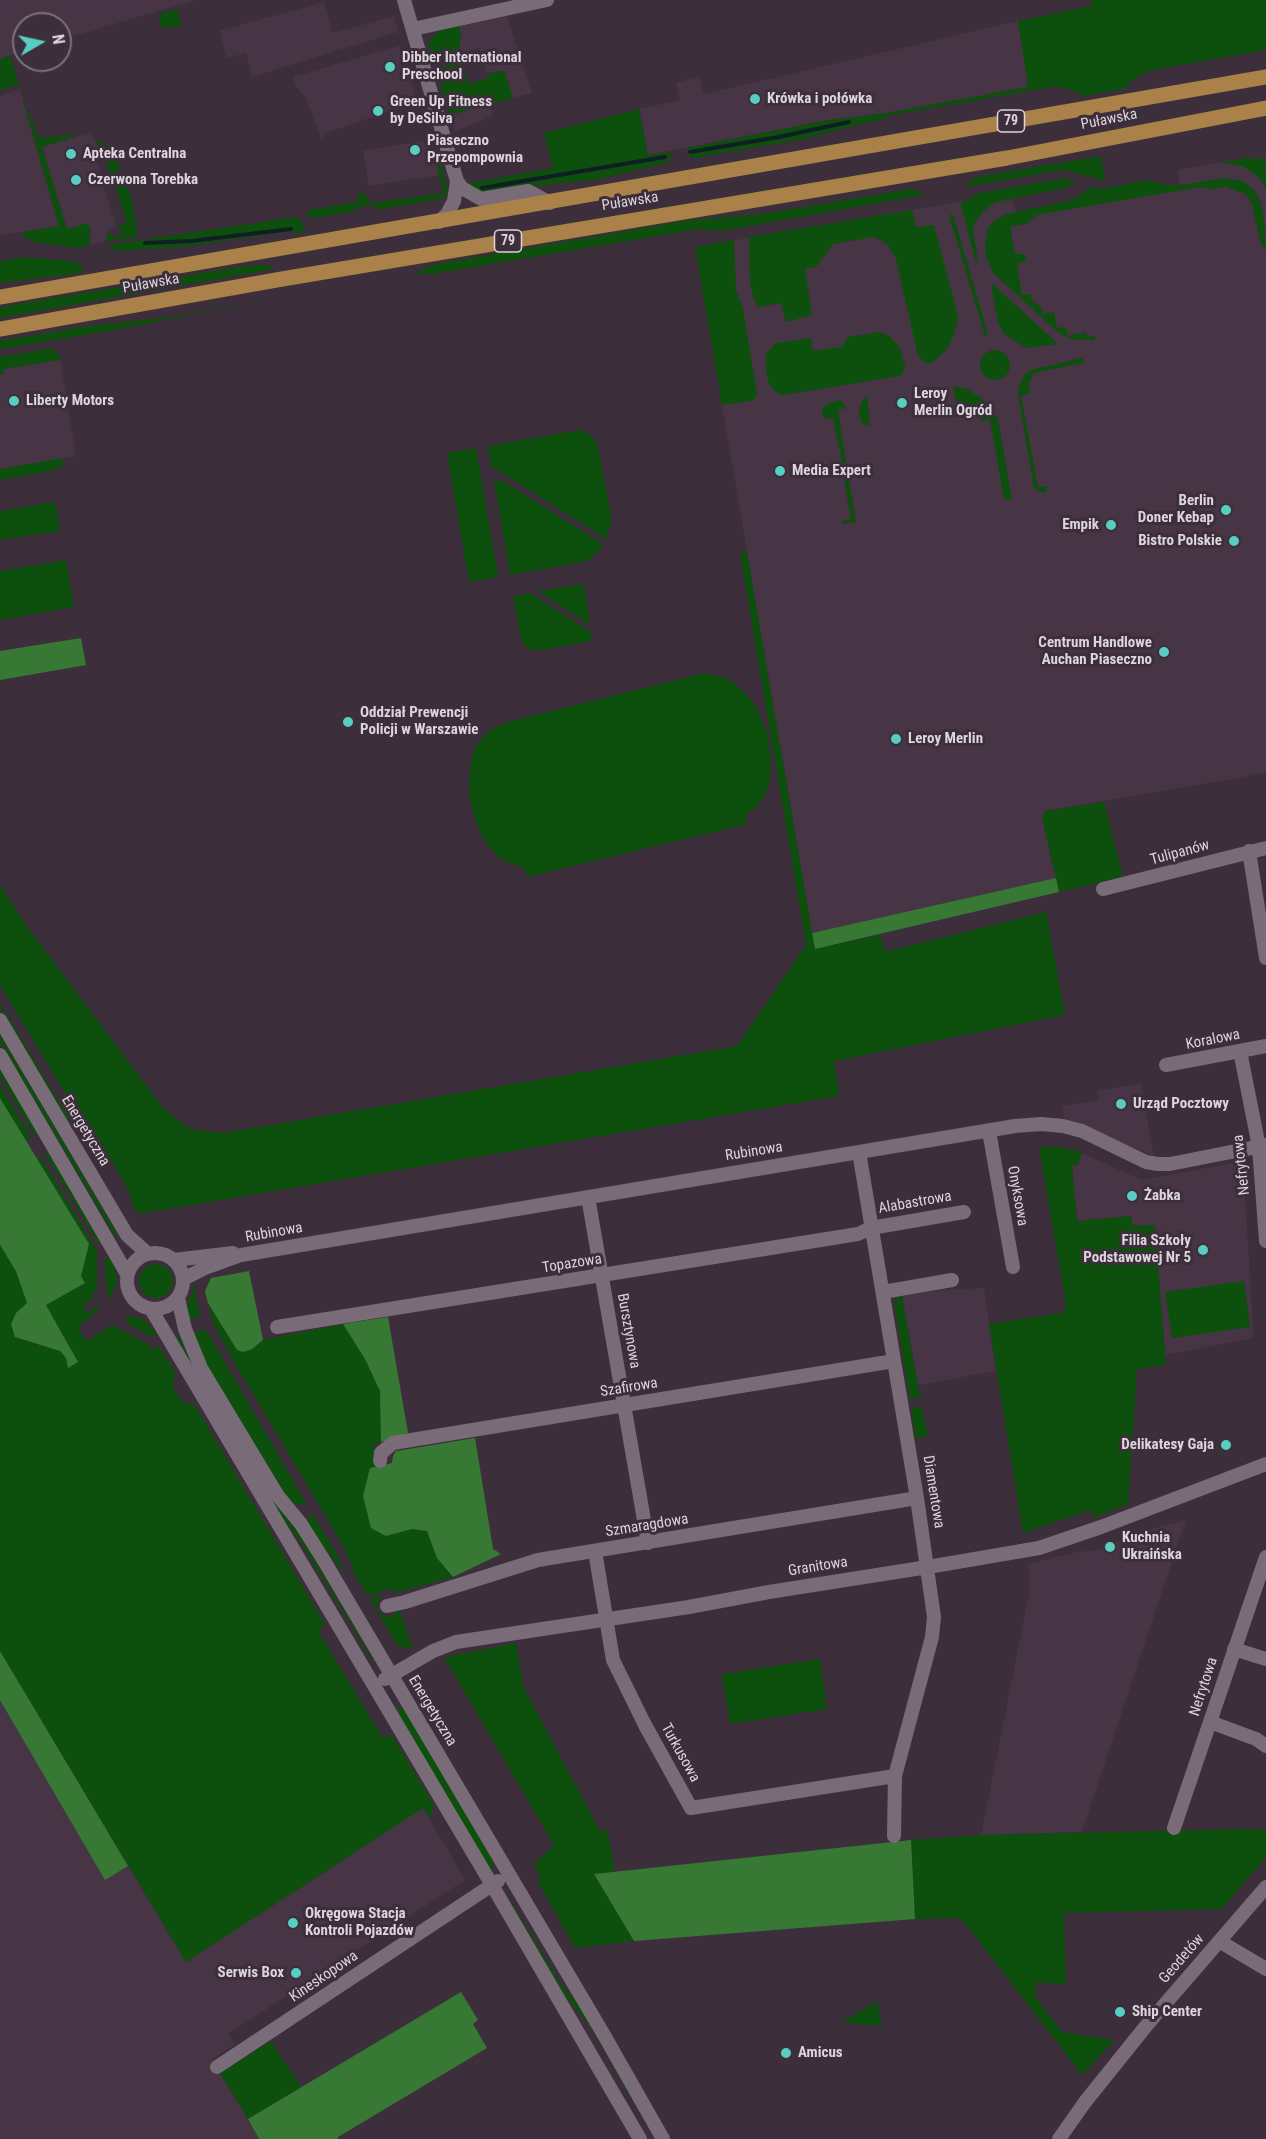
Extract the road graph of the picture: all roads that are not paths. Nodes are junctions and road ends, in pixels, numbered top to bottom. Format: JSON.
{"nodes":[{"id":1,"x":404,"y":0,"type":"edge"},
{"id":2,"x":547,"y":0,"type":"edge"},
{"id":3,"x":412,"y":29,"type":"junction"},
{"id":4,"x":1266,"y":77,"type":"edge"},
{"id":5,"x":1266,"y":108,"type":"edge"},
{"id":6,"x":457,"y":181,"type":"junction"},
{"id":7,"x":550,"y":203,"type":"junction"},
{"id":8,"x":439,"y":222,"type":"junction"},
{"id":9,"x":0,"y":297,"type":"edge"},
{"id":10,"x":0,"y":329,"type":"edge"},
{"id":11,"x":1266,"y":848,"type":"edge"},
{"id":12,"x":1249,"y":851,"type":"junction"},
{"id":13,"x":1103,"y":889,"type":"dead end"},
{"id":14,"x":1266,"y":958,"type":"edge"},
{"id":15,"x":0,"y":1020,"type":"edge"},
{"id":16,"x":1266,"y":1046,"type":"edge"},
{"id":17,"x":1240,"y":1051,"type":"junction"},
{"id":18,"x":0,"y":1055,"type":"edge"},
{"id":19,"x":1166,"y":1065,"type":"dead end"},
{"id":20,"x":989,"y":1131,"type":"junction"},
{"id":21,"x":1262,"y":1146,"type":"edge"},
{"id":22,"x":859,"y":1152,"type":"junction"},
{"id":23,"x":588,"y":1197,"type":"junction"},
{"id":24,"x":964,"y":1212,"type":"dead end"},
{"id":25,"x":871,"y":1228,"type":"junction"},
{"id":26,"x":1266,"y":1241,"type":"edge"},
{"id":27,"x":148,"y":1254,"type":"junction"},
{"id":28,"x":241,"y":1255,"type":"junction"},
{"id":29,"x":174,"y":1260,"type":"junction"},
{"id":30,"x":1013,"y":1267,"type":"dead end"},
{"id":31,"x":128,"y":1274,"type":"junction"},
{"id":32,"x":602,"y":1276,"type":"junction"},
{"id":33,"x":183,"y":1279,"type":"junction"},
{"id":34,"x":952,"y":1280,"type":"dead end"},
{"id":35,"x":883,"y":1292,"type":"junction"},
{"id":36,"x":178,"y":1298,"type":"junction"},
{"id":37,"x":151,"y":1309,"type":"junction"},
{"id":38,"x":277,"y":1327,"type":"dead end"},
{"id":39,"x":894,"y":1360,"type":"junction"},
{"id":40,"x":625,"y":1406,"type":"junction"},
{"id":41,"x":380,"y":1461,"type":"dead end"},
{"id":42,"x":1266,"y":1464,"type":"edge"},
{"id":43,"x":917,"y":1498,"type":"junction"},
{"id":44,"x":648,"y":1543,"type":"junction"},
{"id":45,"x":595,"y":1551,"type":"junction"},
{"id":46,"x":1266,"y":1557,"type":"edge"},
{"id":47,"x":928,"y":1567,"type":"junction"},
{"id":48,"x":1261,"y":1586,"type":"edge"},
{"id":49,"x":387,"y":1606,"type":"dead end"},
{"id":50,"x":606,"y":1619,"type":"junction"},
{"id":51,"x":1234,"y":1649,"type":"junction"},
{"id":52,"x":1266,"y":1659,"type":"edge"},
{"id":53,"x":392,"y":1676,"type":"junction"},
{"id":54,"x":374,"y":1687,"type":"junction"},
{"id":55,"x":1210,"y":1722,"type":"junction"},
{"id":56,"x":1266,"y":1746,"type":"edge"},
{"id":57,"x":895,"y":1776,"type":"junction"},
{"id":58,"x":1174,"y":1828,"type":"dead end"},
{"id":59,"x":894,"y":1836,"type":"dead end"},
{"id":60,"x":509,"y":1874,"type":"junction"},
{"id":61,"x":492,"y":1885,"type":"junction"},
{"id":62,"x":1266,"y":1887,"type":"edge"},
{"id":63,"x":1219,"y":1941,"type":"junction"},
{"id":64,"x":1266,"y":1969,"type":"edge"},
{"id":65,"x":217,"y":2067,"type":"dead end"},
{"id":66,"x":640,"y":2139,"type":"edge"},
{"id":67,"x":663,"y":2139,"type":"edge"},
{"id":68,"x":1059,"y":2139,"type":"edge"}],
"edges":[{"from":1,"to":3,"type":"street"},
{"from":2,"to":3,"type":"street"},
{"from":3,"to":6,"type":"street"},
{"from":4,"to":7,"type":"main road","name":"Puławska","number":"79"},
{"from":5,"to":10,"type":"main road","name":"Puławska","number":"79"},
{"from":6,"to":7,"type":"street"},
{"from":6,"to":8,"type":"street"},
{"from":7,"to":8,"type":"main road","name":"Puławska","number":"79"},
{"from":8,"to":9,"type":"main road","name":"Puławska","number":"79"},
{"from":11,"to":12,"type":"street","name":"Tulipanów"},
{"from":12,"to":13,"type":"street","name":"Tulipanów"},
{"from":12,"to":14,"type":"street"},
{"from":15,"to":27,"type":"street","name":"Energetyczna"},
{"from":16,"to":17,"type":"street","name":"Koralowa"},
{"from":17,"to":19,"type":"street","name":"Koralowa"},
{"from":17,"to":21,"type":"street","name":"Nefrytowa"},
{"from":18,"to":31,"type":"street"},
{"from":20,"to":21,"type":"street","name":"Rubinowa"},
{"from":20,"to":22,"type":"street","name":"Rubinowa"},
{"from":20,"to":30,"type":"street","name":"Onyksowa"},
{"from":21,"to":26,"type":"street","name":"Nefrytowa"},
{"from":22,"to":23,"type":"street","name":"Rubinowa"},
{"from":22,"to":25,"type":"street","name":"Diamentowa"},
{"from":23,"to":28,"type":"street","name":"Rubinowa"},
{"from":23,"to":32,"type":"street","name":"Bursztynowa"},
{"from":24,"to":25,"type":"street","name":"Alabastrowa"},
{"from":25,"to":32,"type":"street","name":"Topazowa"},
{"from":25,"to":35,"type":"street","name":"Diamentowa"},
{"from":27,"to":29,"type":"street"},
{"from":27,"to":31,"type":"street"},
{"from":28,"to":29,"type":"street","name":"Rubinowa"},
{"from":28,"to":33,"type":"street","name":"Rubinowa"},
{"from":29,"to":33,"type":"street"},
{"from":31,"to":37,"type":"street"},
{"from":32,"to":38,"type":"street","name":"Topazowa"},
{"from":32,"to":40,"type":"street","name":"Bursztynowa"},
{"from":33,"to":36,"type":"street","name":"Energetyczna"},
{"from":34,"to":35,"type":"street"},
{"from":35,"to":39,"type":"street","name":"Diamentowa"},
{"from":36,"to":37,"type":"street"},
{"from":36,"to":53,"type":"street","name":"Energetyczna"},
{"from":37,"to":54,"type":"street"},
{"from":39,"to":40,"type":"street","name":"Szafirowa"},
{"from":39,"to":43,"type":"street","name":"Diamentowa"},
{"from":40,"to":41,"type":"street","name":"Szafirowa"},
{"from":40,"to":44,"type":"street","name":"Bursztynowa"},
{"from":42,"to":47,"type":"street","name":"Granitowa"},
{"from":43,"to":44,"type":"street","name":"Szmaragdowa"},
{"from":43,"to":47,"type":"street","name":"Diamentowa"},
{"from":44,"to":45,"type":"street","name":"Szmaragdowa"},
{"from":45,"to":49,"type":"street","name":"Szmaragdowa"},
{"from":45,"to":50,"type":"street","name":"Turkusowa"},
{"from":46,"to":48,"type":"street","name":"Nefrytowa"},
{"from":47,"to":50,"type":"street","name":"Granitowa"},
{"from":47,"to":57,"type":"street","name":"Diamentowa"},
{"from":48,"to":51,"type":"street","name":"Nefrytowa"},
{"from":50,"to":53,"type":"street","name":"Granitowa"},
{"from":50,"to":57,"type":"street","name":"Turkusowa"},
{"from":51,"to":52,"type":"street"},
{"from":51,"to":55,"type":"street","name":"Nefrytowa"},
{"from":53,"to":54,"type":"street","name":"Granitowa"},
{"from":53,"to":60,"type":"street","name":"Energetyczna"},
{"from":54,"to":61,"type":"street"},
{"from":55,"to":56,"type":"street"},
{"from":55,"to":58,"type":"street","name":"Nefrytowa"},
{"from":57,"to":59,"type":"street","name":"Diamentowa"},
{"from":60,"to":61,"type":"street","name":"Kineskopowa"},
{"from":60,"to":67,"type":"street","name":"Energetyczna"},
{"from":61,"to":65,"type":"street","name":"Kineskopowa"},
{"from":61,"to":66,"type":"street"},
{"from":62,"to":63,"type":"street","name":"Geodetów"},
{"from":63,"to":64,"type":"street"},
{"from":63,"to":68,"type":"street","name":"Geodetów"}]}
